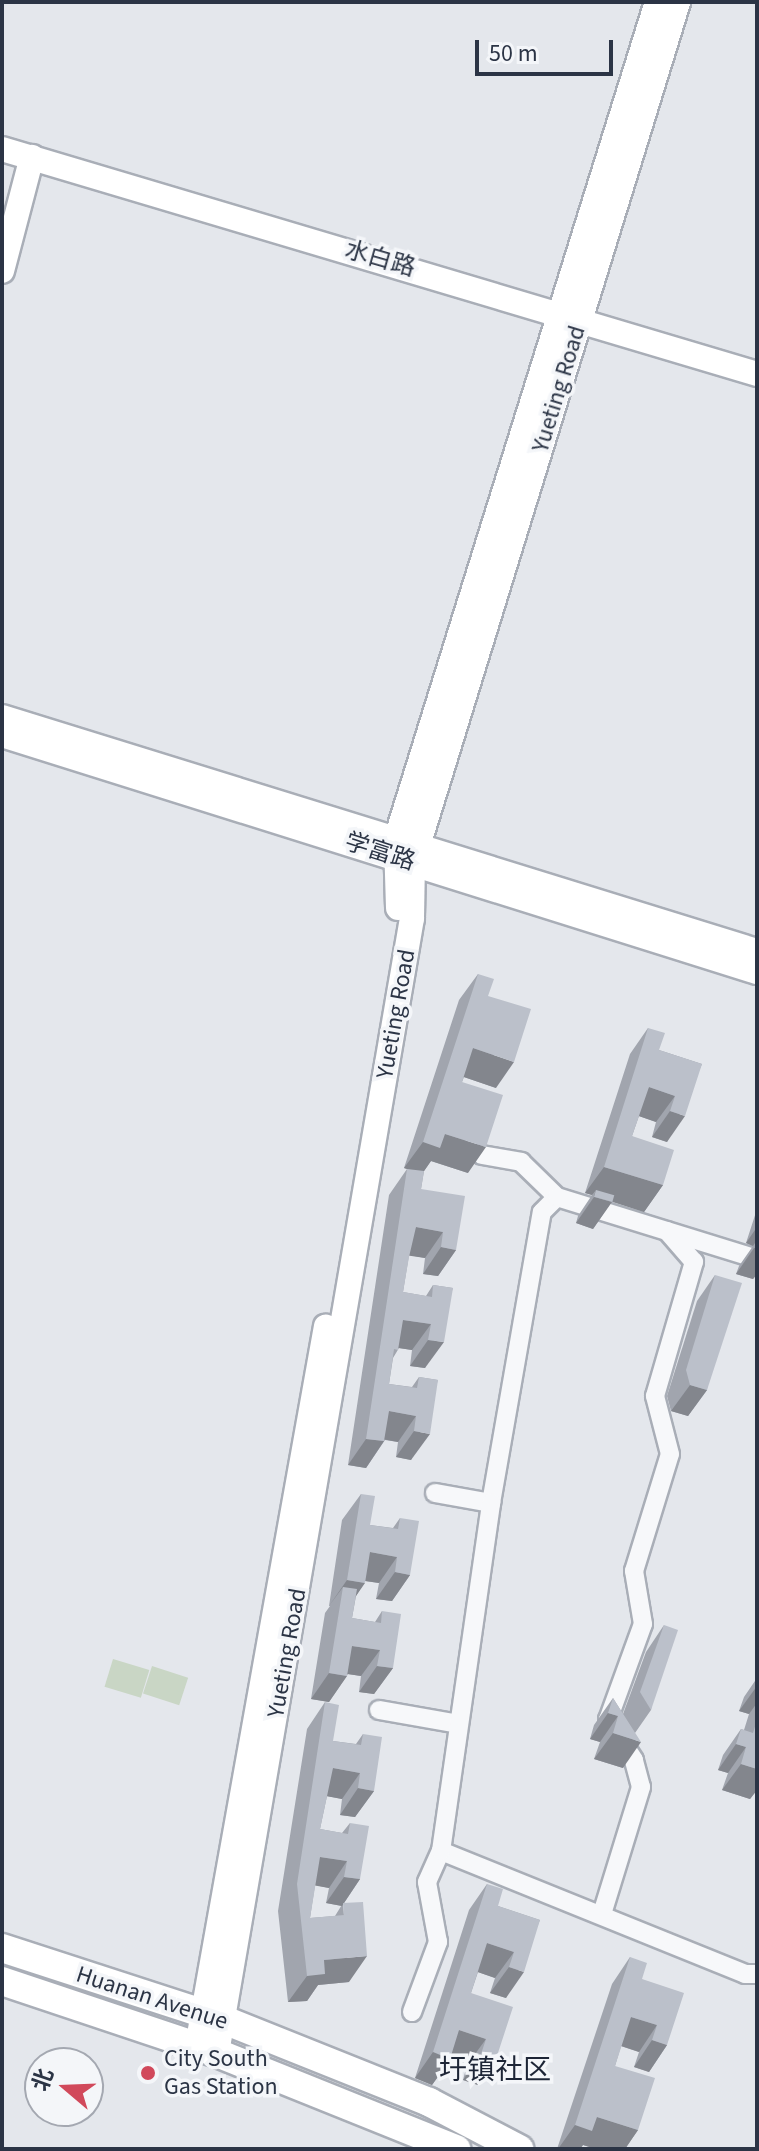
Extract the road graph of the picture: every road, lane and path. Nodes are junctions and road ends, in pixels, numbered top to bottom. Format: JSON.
{"nodes":[{"id":1,"x":657,"y":2,"type":"edge"},
{"id":2,"x":678,"y":2,"type":"edge"},
{"id":3,"x":2,"y":149,"type":"edge"},
{"id":4,"x":32,"y":157,"type":"junction"},
{"id":5,"x":2,"y":271,"type":"edge"},
{"id":6,"x":571,"y":315,"type":"junction"},
{"id":7,"x":757,"y":374,"type":"edge"},
{"id":8,"x":2,"y":717,"type":"edge"},
{"id":9,"x":2,"y":735,"type":"edge"},
{"id":10,"x":406,"y":850,"type":"junction"},
{"id":11,"x":757,"y":951,"type":"edge"},
{"id":12,"x":757,"y":972,"type":"edge"},
{"id":13,"x":482,"y":1155,"type":"edge"},
{"id":14,"x":557,"y":1197,"type":"junction"},
{"id":15,"x":667,"y":1231,"type":"junction"},
{"id":16,"x":757,"y":1259,"type":"edge"},
{"id":17,"x":435,"y":1493,"type":"dead end"},
{"id":18,"x":491,"y":1503,"type":"junction"},
{"id":19,"x":379,"y":1710,"type":"dead end"},
{"id":20,"x":458,"y":1724,"type":"junction"},
{"id":21,"x":441,"y":1851,"type":"junction"},
{"id":22,"x":602,"y":1914,"type":"junction"},
{"id":23,"x":2,"y":1948,"type":"edge"},
{"id":24,"x":757,"y":1974,"type":"edge"},
{"id":25,"x":2,"y":1981,"type":"edge"},
{"id":26,"x":412,"y":2012,"type":"dead end"},
{"id":27,"x":214,"y":2017,"type":"junction"},
{"id":28,"x":207,"y":2049,"type":"junction"},
{"id":29,"x":456,"y":2149,"type":"edge"},
{"id":30,"x":519,"y":2149,"type":"edge"}],
"edges":[{"from":1,"to":6,"type":"street","name":"Yueting Road"},
{"from":2,"to":6,"type":"street","name":"Yueting Road"},
{"from":3,"to":4,"type":"street","name":"水白路"},
{"from":4,"to":5,"type":"street"},
{"from":4,"to":6,"type":"street","name":"水白路"},
{"from":6,"to":7,"type":"street","name":"水白路"},
{"from":6,"to":10,"type":"street","name":"Yueting Road"},
{"from":8,"to":10,"type":"street","name":"学富路"},
{"from":9,"to":10,"type":"street","name":"学富路"},
{"from":10,"to":11,"type":"street","name":"学富路"},
{"from":10,"to":12,"type":"street","name":"学富路"},
{"from":10,"to":27,"type":"street","name":"Yueting Road"},
{"from":13,"to":14,"type":"street"},
{"from":14,"to":15,"type":"street"},
{"from":14,"to":18,"type":"street"},
{"from":15,"to":16,"type":"street"},
{"from":15,"to":22,"type":"street"},
{"from":17,"to":18,"type":"street"},
{"from":18,"to":20,"type":"street"},
{"from":19,"to":20,"type":"street"},
{"from":20,"to":21,"type":"street"},
{"from":21,"to":22,"type":"street"},
{"from":21,"to":26,"type":"street"},
{"from":22,"to":24,"type":"street"},
{"from":23,"to":27,"type":"main road","name":"Huanan Avenue"},
{"from":25,"to":28,"type":"main road","name":"Huanan Avenue"},
{"from":27,"to":28,"type":"street","name":"Yueting Road"},
{"from":27,"to":30,"type":"main road","name":"Huanan Avenue"},
{"from":28,"to":29,"type":"main road","name":"Huanan Avenue"}]}
